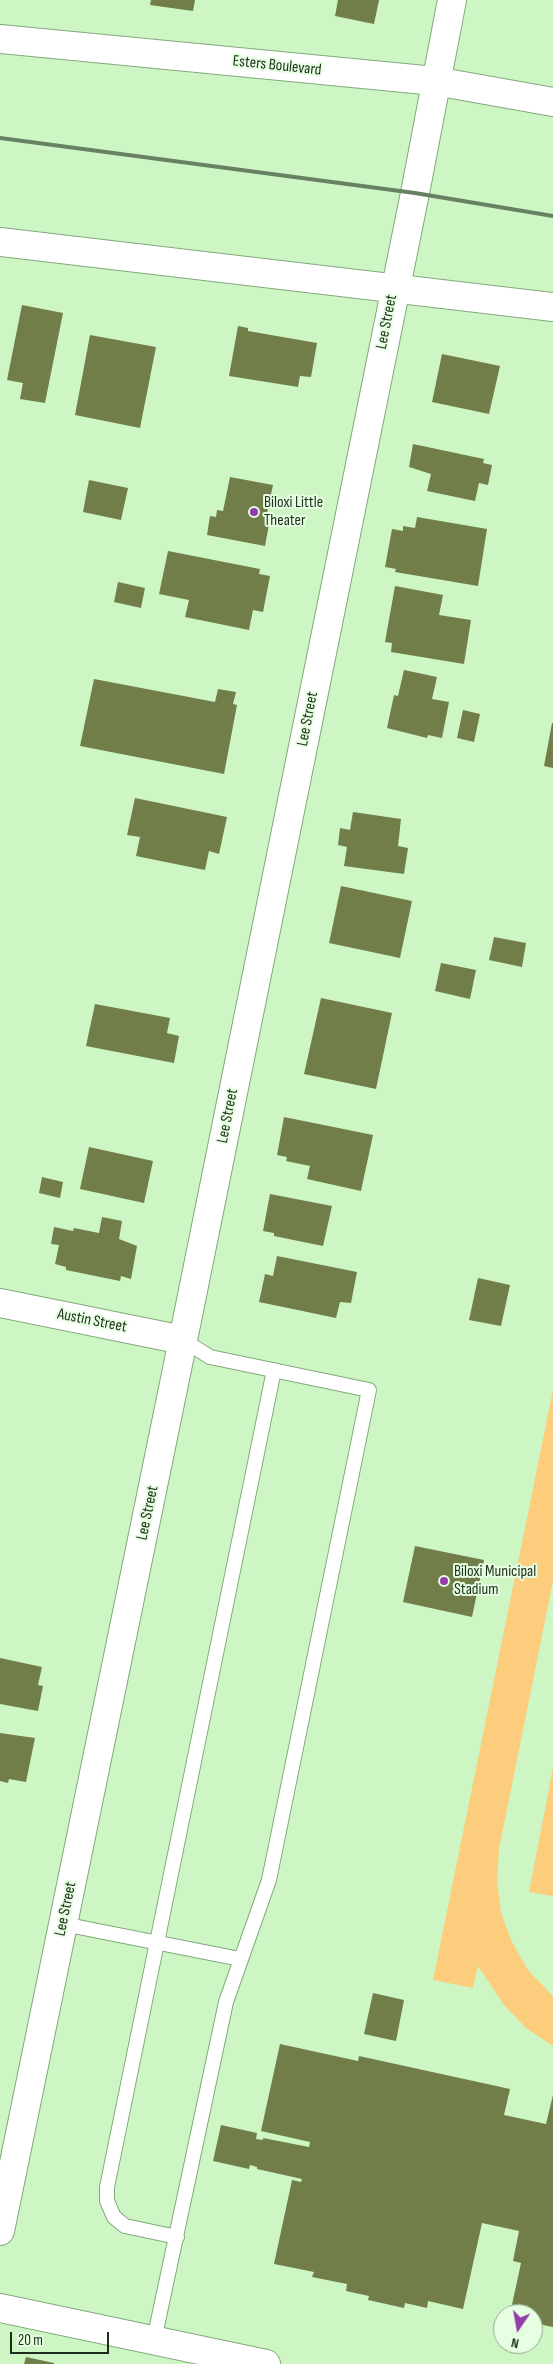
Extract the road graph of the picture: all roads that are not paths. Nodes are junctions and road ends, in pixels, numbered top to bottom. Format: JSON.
{"nodes":[{"id":1,"x":452,"y":0,"type":"edge"},
{"id":2,"x":0,"y":39,"type":"edge"},
{"id":3,"x":435,"y":81,"type":"junction"},
{"id":4,"x":553,"y":102,"type":"edge"},
{"id":5,"x":0,"y":242,"type":"edge"},
{"id":6,"x":394,"y":290,"type":"junction"},
{"id":7,"x":553,"y":308,"type":"edge"},
{"id":8,"x":0,"y":1303,"type":"edge"},
{"id":9,"x":183,"y":1340,"type":"junction"},
{"id":10,"x":274,"y":1370,"type":"junction"},
{"id":11,"x":63,"y":1924,"type":"junction"},
{"id":12,"x":156,"y":1943,"type":"junction"},
{"id":13,"x":240,"y":1959,"type":"junction"},
{"id":14,"x":0,"y":2231,"type":"edge"},
{"id":15,"x":177,"y":2237,"type":"junction"},
{"id":16,"x":0,"y":2308,"type":"edge"},
{"id":17,"x":154,"y":2340,"type":"junction"},
{"id":18,"x":248,"y":2362,"type":"edge"}],
"edges":[{"from":1,"to":3,"type":"street","name":"Lee Street"},
{"from":2,"to":3,"type":"street","name":"Esters Boulevard"},
{"from":3,"to":4,"type":"street","name":"Esters Boulevard"},
{"from":3,"to":6,"type":"street","name":"Lee Street"},
{"from":5,"to":6,"type":"street"},
{"from":6,"to":7,"type":"street"},
{"from":6,"to":9,"type":"street","name":"Lee Street"},
{"from":8,"to":9,"type":"street","name":"Austin Street"},
{"from":9,"to":10,"type":"lane"},
{"from":9,"to":11,"type":"street","name":"Lee Street"},
{"from":10,"to":12,"type":"lane"},
{"from":10,"to":13,"type":"lane"},
{"from":11,"to":12,"type":"lane"},
{"from":11,"to":14,"type":"street","name":"Lee Street"},
{"from":12,"to":13,"type":"lane"},
{"from":12,"to":15,"type":"lane"},
{"from":13,"to":15,"type":"lane"},
{"from":15,"to":17,"type":"lane"},
{"from":16,"to":17,"type":"street"},
{"from":17,"to":18,"type":"street"}]}
